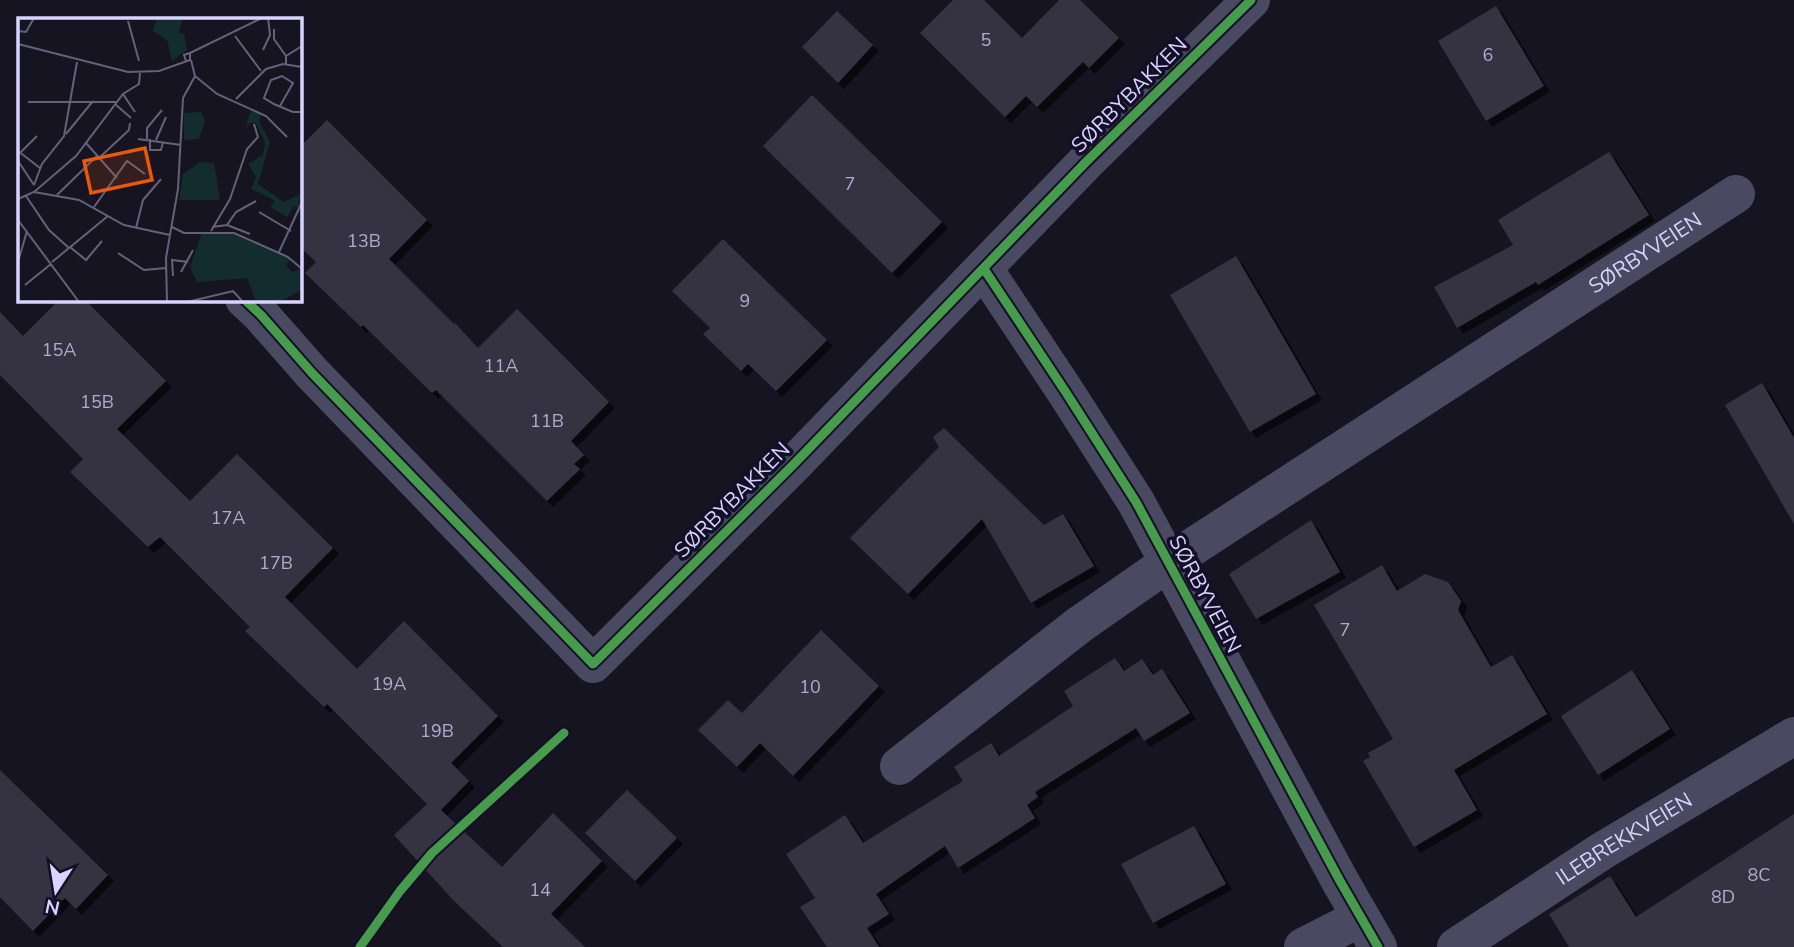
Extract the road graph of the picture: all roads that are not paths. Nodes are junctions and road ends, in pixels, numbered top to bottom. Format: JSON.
{"nodes":[{"id":1,"x":1251,"y":0,"type":"edge"},
{"id":2,"x":1736,"y":194,"type":"dead end"},
{"id":3,"x":984,"y":269,"type":"junction"},
{"id":4,"x":246,"y":301,"type":"edge"},
{"id":5,"x":1168,"y":563,"type":"junction"},
{"id":6,"x":1794,"y":736,"type":"edge"},
{"id":7,"x":899,"y":766,"type":"dead end"},
{"id":8,"x":1369,"y":932,"type":"edge"},
{"id":9,"x":1303,"y":947,"type":"edge"},
{"id":10,"x":1455,"y":947,"type":"edge"}],
"edges":[{"from":1,"to":3,"type":"street","name":"SØRBYBAKKEN"},
{"from":2,"to":5,"type":"street","name":"SØRBYVEIEN"},
{"from":3,"to":4,"type":"street","name":"SØRBYBAKKEN"},
{"from":3,"to":5,"type":"street","name":"SØRBYVEIEN"},
{"from":5,"to":7,"type":"street"},
{"from":5,"to":8,"type":"street","name":"SØRBYVEIEN"},
{"from":6,"to":10,"type":"street","name":"ILEBREKKVEIEN"},
{"from":8,"to":9,"type":"street"}]}
